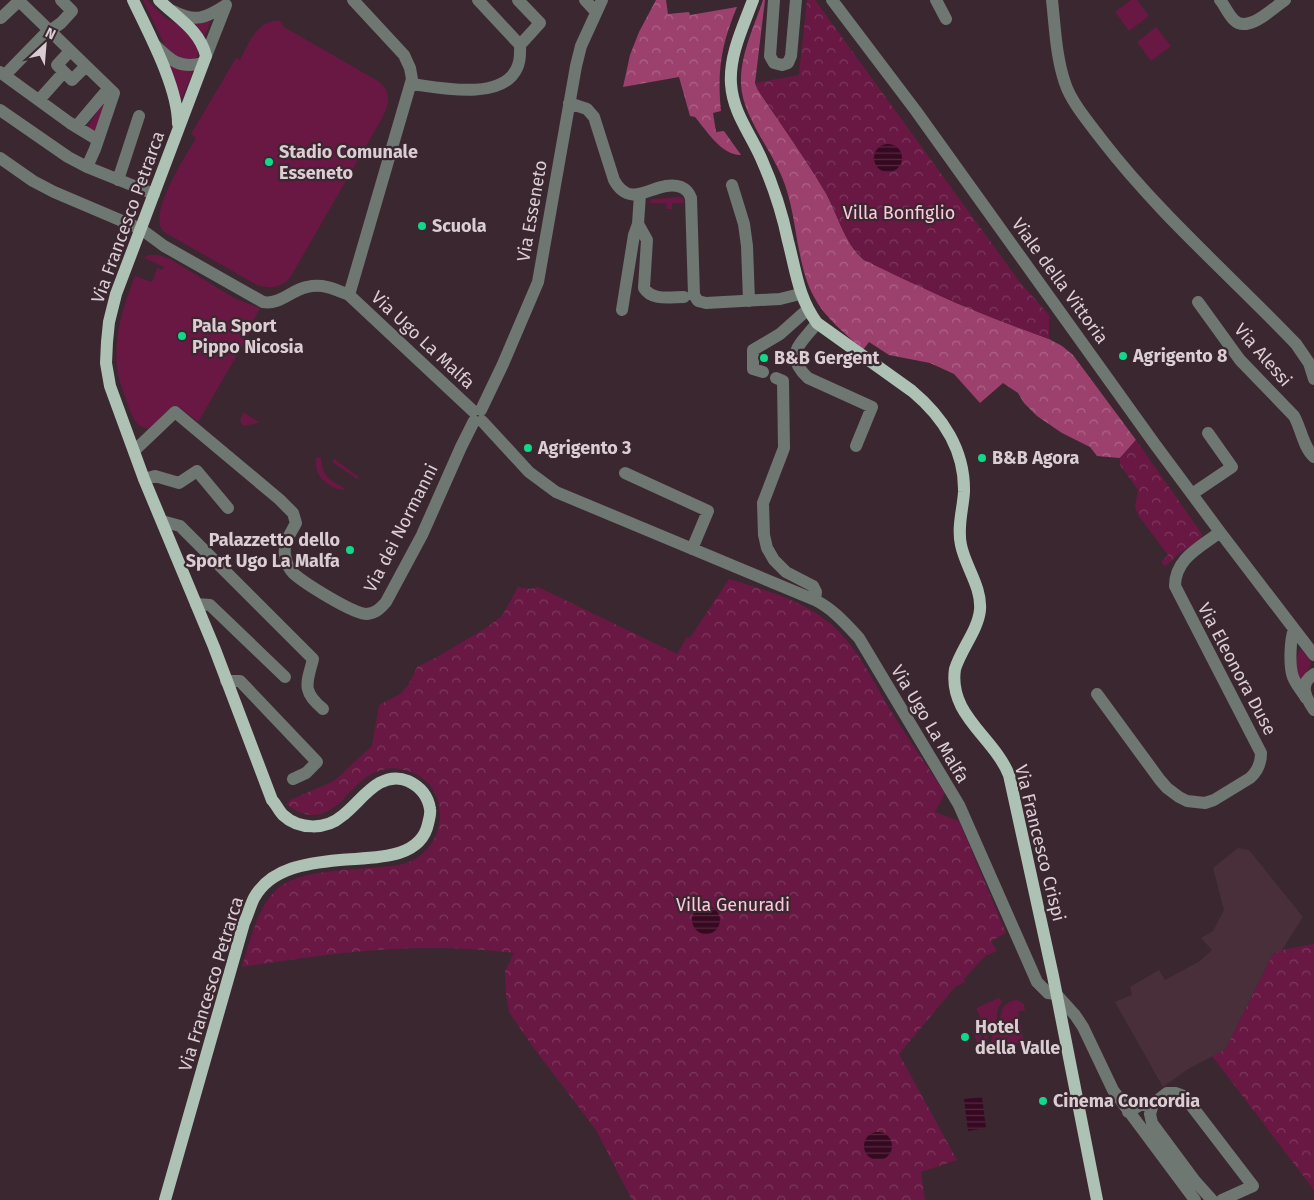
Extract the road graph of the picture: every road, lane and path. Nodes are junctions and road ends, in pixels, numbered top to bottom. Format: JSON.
{"nodes":[{"id":1,"x":61,"y":0,"type":"edge"},
{"id":2,"x":133,"y":0,"type":"edge"},
{"id":3,"x":354,"y":0,"type":"edge"},
{"id":4,"x":478,"y":0,"type":"edge"},
{"id":5,"x":518,"y":0,"type":"edge"},
{"id":6,"x":585,"y":0,"type":"edge"},
{"id":7,"x":602,"y":0,"type":"edge"},
{"id":8,"x":753,"y":0,"type":"edge"},
{"id":9,"x":774,"y":0,"type":"edge"},
{"id":10,"x":796,"y":0,"type":"edge"},
{"id":11,"x":832,"y":0,"type":"edge"},
{"id":12,"x":936,"y":0,"type":"edge"},
{"id":13,"x":1052,"y":0,"type":"edge"},
{"id":14,"x":1220,"y":0,"type":"edge"},
{"id":15,"x":1285,"y":0,"type":"edge"},
{"id":16,"x":19,"y":1,"type":"edge"},
{"id":17,"x":227,"y":2,"type":"edge"},
{"id":18,"x":163,"y":4,"type":"edge"},
{"id":19,"x":596,"y":12,"type":"junction"},
{"id":20,"x":0,"y":17,"type":"edge"},
{"id":21,"x":946,"y":19,"type":"dead end"},
{"id":22,"x":49,"y":32,"type":"junction"},
{"id":23,"x":154,"y":45,"type":"junction"},
{"id":24,"x":520,"y":45,"type":"junction"},
{"id":25,"x":70,"y":51,"type":"junction"},
{"id":26,"x":204,"y":59,"type":"junction"},
{"id":27,"x":86,"y":66,"type":"junction"},
{"id":28,"x":64,"y":72,"type":"junction"},
{"id":29,"x":2,"y":73,"type":"edge"},
{"id":30,"x":412,"y":84,"type":"junction"},
{"id":31,"x":112,"y":91,"type":"junction"},
{"id":32,"x":39,"y":100,"type":"junction"},
{"id":33,"x":569,"y":103,"type":"junction"},
{"id":34,"x":0,"y":110,"type":"edge"},
{"id":35,"x":139,"y":116,"type":"dead end"},
{"id":36,"x":76,"y":127,"type":"junction"},
{"id":37,"x":178,"y":128,"type":"junction"},
{"id":38,"x":98,"y":140,"type":"junction"},
{"id":39,"x":0,"y":158,"type":"edge"},
{"id":40,"x":87,"y":167,"type":"junction"},
{"id":41,"x":118,"y":180,"type":"junction"},
{"id":42,"x":732,"y":185,"type":"dead end"},
{"id":43,"x":154,"y":194,"type":"junction"},
{"id":44,"x":640,"y":194,"type":"junction"},
{"id":45,"x":638,"y":224,"type":"junction"},
{"id":46,"x":140,"y":229,"type":"junction"},
{"id":47,"x":800,"y":294,"type":"junction"},
{"id":48,"x":349,"y":295,"type":"junction"},
{"id":49,"x":684,"y":297,"type":"dead end"},
{"id":50,"x":749,"y":301,"type":"junction"},
{"id":51,"x":1198,"y":302,"type":"dead end"},
{"id":52,"x":622,"y":310,"type":"dead end"},
{"id":53,"x":807,"y":310,"type":"junction"},
{"id":54,"x":817,"y":323,"type":"junction"},
{"id":55,"x":762,"y":372,"type":"dead end"},
{"id":56,"x":776,"y":378,"type":"dead end"},
{"id":57,"x":1314,"y":379,"type":"edge"},
{"id":58,"x":478,"y":416,"type":"junction"},
{"id":59,"x":1208,"y":433,"type":"dead end"},
{"id":60,"x":856,"y":446,"type":"dead end"},
{"id":61,"x":134,"y":451,"type":"junction"},
{"id":62,"x":1314,"y":457,"type":"edge"},
{"id":63,"x":625,"y":473,"type":"dead end"},
{"id":64,"x":144,"y":479,"type":"junction"},
{"id":65,"x":1192,"y":494,"type":"junction"},
{"id":66,"x":228,"y":508,"type":"dead end"},
{"id":67,"x":162,"y":521,"type":"junction"},
{"id":68,"x":1220,"y":532,"type":"junction"},
{"id":69,"x":692,"y":549,"type":"junction"},
{"id":70,"x":815,"y":600,"type":"junction"},
{"id":71,"x":196,"y":604,"type":"junction"},
{"id":72,"x":1294,"y":629,"type":"junction"},
{"id":73,"x":1314,"y":655,"type":"edge"},
{"id":74,"x":1314,"y":674,"type":"edge"},
{"id":75,"x":285,"y":677,"type":"dead end"},
{"id":76,"x":226,"y":681,"type":"junction"},
{"id":77,"x":1097,"y":694,"type":"dead end"},
{"id":78,"x":1306,"y":698,"type":"junction"},
{"id":79,"x":323,"y":709,"type":"dead end"},
{"id":80,"x":1314,"y":710,"type":"edge"},
{"id":81,"x":293,"y":779,"type":"dead end"},
{"id":82,"x":1056,"y":994,"type":"junction"},
{"id":83,"x":1153,"y":1104,"type":"junction"},
{"id":84,"x":1128,"y":1112,"type":"junction"},
{"id":85,"x":165,"y":1200,"type":"edge"},
{"id":86,"x":1097,"y":1200,"type":"edge"},
{"id":87,"x":1195,"y":1200,"type":"edge"},
{"id":88,"x":1212,"y":1200,"type":"edge"},
{"id":89,"x":1222,"y":1200,"type":"edge"}],
"edges":[{"from":1,"to":22,"type":"street"},
{"from":2,"to":23,"type":"main road"},
{"from":3,"to":30,"type":"street"},
{"from":4,"to":24,"type":"street"},
{"from":5,"to":24,"type":"street"},
{"from":6,"to":19,"type":"street"},
{"from":7,"to":19,"type":"street","name":"Via Esseneto"},
{"from":8,"to":47,"type":"main road","name":"Via Francesco Crispi"},
{"from":9,"to":10,"type":"street"},
{"from":11,"to":65,"type":"street","name":"Viale della Vittoria"},
{"from":12,"to":21,"type":"street"},
{"from":13,"to":57,"type":"street"},
{"from":14,"to":15,"type":"street"},
{"from":16,"to":20,"type":"street"},
{"from":16,"to":22,"type":"street"},
{"from":17,"to":18,"type":"street"},
{"from":17,"to":26,"type":"street","name":"Via Francesco Petrarca"},
{"from":18,"to":26,"type":"main road"},
{"from":19,"to":33,"type":"street","name":"Via Esseneto"},
{"from":22,"to":25,"type":"street"},
{"from":22,"to":29,"type":"street"},
{"from":23,"to":26,"type":"street"},
{"from":23,"to":37,"type":"main road"},
{"from":24,"to":30,"type":"street"},
{"from":25,"to":27,"type":"street"},
{"from":25,"to":28,"type":"street"},
{"from":26,"to":37,"type":"main road","name":"Via Francesco Petrarca"},
{"from":27,"to":28,"type":"street"},
{"from":27,"to":31,"type":"street"},
{"from":28,"to":32,"type":"street"},
{"from":29,"to":32,"type":"street"},
{"from":30,"to":48,"type":"street"},
{"from":31,"to":36,"type":"street"},
{"from":31,"to":38,"type":"street"},
{"from":32,"to":36,"type":"street"},
{"from":33,"to":44,"type":"street"},
{"from":33,"to":58,"type":"street","name":"Via Esseneto"},
{"from":34,"to":40,"type":"street"},
{"from":35,"to":41,"type":"street"},
{"from":36,"to":38,"type":"street"},
{"from":37,"to":43,"type":"main road","name":"Via Francesco Petrarca"},
{"from":38,"to":40,"type":"street"},
{"from":39,"to":46,"type":"street"},
{"from":40,"to":41,"type":"street"},
{"from":41,"to":43,"type":"street"},
{"from":42,"to":50,"type":"street"},
{"from":43,"to":46,"type":"main road","name":"Via Francesco Petrarca"},
{"from":44,"to":45,"type":"street"},
{"from":44,"to":50,"type":"street"},
{"from":45,"to":49,"type":"street"},
{"from":45,"to":52,"type":"street"},
{"from":46,"to":48,"type":"street"},
{"from":46,"to":61,"type":"main road","name":"Via Francesco Petrarca"},
{"from":47,"to":50,"type":"street"},
{"from":47,"to":53,"type":"main road","name":"Via Francesco Crispi"},
{"from":48,"to":58,"type":"street","name":"Via Ugo La Malfa"},
{"from":51,"to":62,"type":"street","name":"Via Alessi"},
{"from":53,"to":54,"type":"main road","name":"Via Francesco Crispi"},
{"from":53,"to":55,"type":"street"},
{"from":54,"to":60,"type":"street"},
{"from":54,"to":82,"type":"main road","name":"Via Francesco Crispi"},
{"from":56,"to":70,"type":"street"},
{"from":58,"to":61,"type":"street","name":"Via dei Normanni"},
{"from":58,"to":69,"type":"street","name":"Via Ugo La Malfa"},
{"from":59,"to":65,"type":"street"},
{"from":61,"to":64,"type":"main road","name":"Via Francesco Petrarca"},
{"from":63,"to":69,"type":"street"},
{"from":64,"to":66,"type":"street"},
{"from":64,"to":67,"type":"main road","name":"Via Francesco Petrarca"},
{"from":65,"to":68,"type":"street","name":"Viale della Vittoria"},
{"from":67,"to":71,"type":"main road","name":"Via Francesco Petrarca"},
{"from":67,"to":79,"type":"street"},
{"from":68,"to":72,"type":"street","name":"Viale della Vittoria"},
{"from":68,"to":77,"type":"street","name":"Via Eleonora Duse"},
{"from":69,"to":70,"type":"street","name":"Via Ugo La Malfa"},
{"from":70,"to":82,"type":"street","name":"Via Ugo La Malfa"},
{"from":71,"to":75,"type":"street"},
{"from":71,"to":76,"type":"main road","name":"Via Francesco Petrarca"},
{"from":72,"to":73,"type":"street","name":"Viale della Vittoria"},
{"from":72,"to":78,"type":"street"},
{"from":74,"to":78,"type":"street"},
{"from":76,"to":81,"type":"street"},
{"from":76,"to":85,"type":"main road","name":"Via Francesco Petrarca"},
{"from":78,"to":80,"type":"street"},
{"from":82,"to":84,"type":"street","name":"Via Ugo La Malfa"},
{"from":82,"to":86,"type":"main road","name":"Via Francesco Crispi"},
{"from":83,"to":84,"type":"street"},
{"from":83,"to":88,"type":"street"},
{"from":83,"to":89,"type":"street"},
{"from":84,"to":87,"type":"street","name":"Via Ugo La Malfa"}]}
